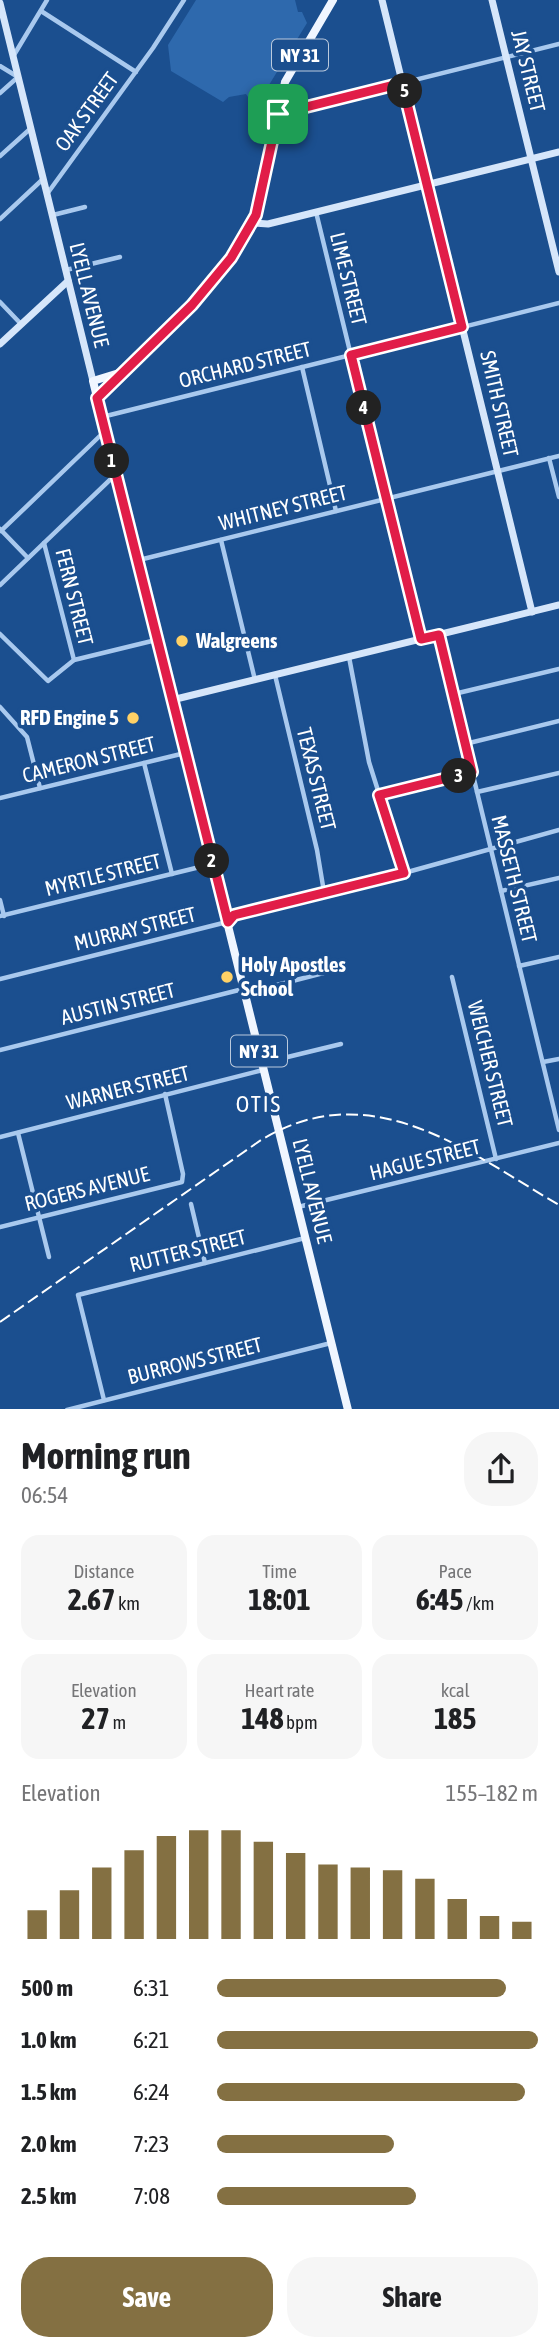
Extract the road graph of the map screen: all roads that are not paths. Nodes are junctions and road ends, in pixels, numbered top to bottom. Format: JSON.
{"nodes":[{"id":1,"x":47,"y":0,"type":"edge"},
{"id":2,"x":184,"y":0,"type":"edge"},
{"id":3,"x":333,"y":0,"type":"edge"},
{"id":4,"x":382,"y":0,"type":"edge"},
{"id":5,"x":492,"y":0,"type":"edge"},
{"id":6,"x":0,"y":3,"type":"edge"},
{"id":7,"x":41,"y":11,"type":"junction"},
{"id":8,"x":559,"y":44,"type":"edge"},
{"id":9,"x":13,"y":56,"type":"junction"},
{"id":10,"x":506,"y":57,"type":"junction"},
{"id":11,"x":0,"y":66,"type":"edge"},
{"id":12,"x":136,"y":72,"type":"junction"},
{"id":13,"x":18,"y":77,"type":"junction"},
{"id":14,"x":402,"y":83,"type":"junction"},
{"id":15,"x":0,"y":93,"type":"edge"},
{"id":16,"x":278,"y":114,"type":"junction"},
{"id":17,"x":31,"y":128,"type":"junction"},
{"id":18,"x":559,"y":152,"type":"edge"},
{"id":19,"x":0,"y":156,"type":"edge"},
{"id":20,"x":531,"y":159,"type":"junction"},
{"id":21,"x":43,"y":179,"type":"junction"},
{"id":22,"x":428,"y":185,"type":"junction"},
{"id":23,"x":47,"y":194,"type":"junction"},
{"id":24,"x":85,"y":207,"type":"dead end"},
{"id":25,"x":316,"y":212,"type":"junction"},
{"id":26,"x":52,"y":216,"type":"junction"},
{"id":27,"x":0,"y":219,"type":"edge"},
{"id":28,"x":253,"y":223,"type":"junction"},
{"id":29,"x":120,"y":257,"type":"dead end"},
{"id":30,"x":65,"y":270,"type":"junction"},
{"id":31,"x":559,"y":272,"type":"edge"},
{"id":32,"x":68,"y":281,"type":"junction"},
{"id":33,"x":0,"y":302,"type":"edge"},
{"id":34,"x":559,"y":303,"type":"edge"},
{"id":35,"x":21,"y":324,"type":"junction"},
{"id":36,"x":462,"y":327,"type":"junction"},
{"id":37,"x":0,"y":344,"type":"edge"},
{"id":38,"x":351,"y":355,"type":"junction"},
{"id":39,"x":302,"y":367,"type":"junction"},
{"id":40,"x":126,"y":368,"type":"junction"},
{"id":41,"x":93,"y":381,"type":"junction"},
{"id":42,"x":97,"y":398,"type":"junction"},
{"id":43,"x":102,"y":418,"type":"junction"},
{"id":44,"x":105,"y":431,"type":"junction"},
{"id":45,"x":559,"y":456,"type":"edge"},
{"id":46,"x":549,"y":458,"type":"junction"},
{"id":47,"x":497,"y":471,"type":"junction"},
{"id":48,"x":116,"y":474,"type":"junction"},
{"id":49,"x":559,"y":497,"type":"edge"},
{"id":50,"x":386,"y":499,"type":"junction"},
{"id":51,"x":336,"y":511,"type":"junction"},
{"id":52,"x":1,"y":530,"type":"edge"},
{"id":53,"x":221,"y":540,"type":"junction"},
{"id":54,"x":44,"y":542,"type":"junction"},
{"id":55,"x":28,"y":558,"type":"junction"},
{"id":56,"x":138,"y":561,"type":"junction"},
{"id":57,"x":0,"y":585,"type":"edge"},
{"id":58,"x":559,"y":605,"type":"edge"},
{"id":59,"x":532,"y":612,"type":"junction"},
{"id":60,"x":0,"y":634,"type":"edge"},
{"id":61,"x":439,"y":635,"type":"junction"},
{"id":62,"x":157,"y":639,"type":"junction"},
{"id":63,"x":421,"y":639,"type":"junction"},
{"id":64,"x":349,"y":657,"type":"junction"},
{"id":65,"x":74,"y":660,"type":"junction"},
{"id":66,"x":559,"y":669,"type":"edge"},
{"id":67,"x":275,"y":675,"type":"junction"},
{"id":68,"x":255,"y":680,"type":"junction"},
{"id":69,"x":454,"y":694,"type":"junction"},
{"id":70,"x":172,"y":700,"type":"junction"},
{"id":71,"x":0,"y":707,"type":"edge"},
{"id":72,"x":559,"y":721,"type":"edge"},
{"id":73,"x":466,"y":744,"type":"junction"},
{"id":74,"x":186,"y":753,"type":"junction"},
{"id":75,"x":144,"y":763,"type":"junction"},
{"id":76,"x":472,"y":772,"type":"junction"},
{"id":77,"x":559,"y":773,"type":"edge"},
{"id":78,"x":40,"y":788,"type":"junction"},
{"id":79,"x":477,"y":792,"type":"junction"},
{"id":80,"x":379,"y":795,"type":"junction"},
{"id":81,"x":0,"y":798,"type":"edge"},
{"id":82,"x":559,"y":830,"type":"edge"},
{"id":83,"x":491,"y":850,"type":"junction"},
{"id":84,"x":213,"y":863,"type":"junction"},
{"id":85,"x":404,"y":873,"type":"junction"},
{"id":86,"x":172,"y":874,"type":"junction"},
{"id":87,"x":559,"y":878,"type":"edge"},
{"id":88,"x":501,"y":891,"type":"junction"},
{"id":89,"x":324,"y":892,"type":"junction"},
{"id":90,"x":0,"y":900,"type":"edge"},
{"id":91,"x":2,"y":916,"type":"edge"},
{"id":92,"x":228,"y":922,"type":"junction"},
{"id":93,"x":559,"y":957,"type":"edge"},
{"id":94,"x":519,"y":966,"type":"junction"},
{"id":95,"x":335,"y":970,"type":"dead end"},
{"id":96,"x":452,"y":977,"type":"dead end"},
{"id":97,"x":0,"y":978,"type":"edge"},
{"id":98,"x":244,"y":991,"type":"junction"},
{"id":99,"x":341,"y":1044,"type":"dead end"},
{"id":100,"x":0,"y":1050,"type":"edge"},
{"id":101,"x":559,"y":1059,"type":"edge"},
{"id":102,"x":542,"y":1062,"type":"junction"},
{"id":103,"x":263,"y":1066,"type":"junction"},
{"id":104,"x":165,"y":1094,"type":"junction"},
{"id":105,"x":559,"y":1130,"type":"edge"},
{"id":106,"x":18,"y":1133,"type":"junction"},
{"id":107,"x":0,"y":1137,"type":"edge"},
{"id":108,"x":559,"y":1143,"type":"edge"},
{"id":109,"x":496,"y":1158,"type":"junction"},
{"id":110,"x":191,"y":1204,"type":"dead end"},
{"id":111,"x":298,"y":1207,"type":"junction"},
{"id":112,"x":40,"y":1217,"type":"junction"},
{"id":113,"x":0,"y":1227,"type":"edge"},
{"id":114,"x":306,"y":1238,"type":"junction"},
{"id":115,"x":49,"y":1257,"type":"dead end"},
{"id":116,"x":205,"y":1263,"type":"junction"},
{"id":117,"x":332,"y":1342,"type":"junction"},
{"id":118,"x":104,"y":1400,"type":"junction"},
{"id":119,"x":66,"y":1409,"type":"edge"},
{"id":120,"x":348,"y":1409,"type":"edge"}],
"edges":[{"from":1,"to":7,"type":"street"},
{"from":2,"to":12,"type":"street","name":"OAK STREET"},
{"from":3,"to":16,"type":"main road","number":"NY 31"},
{"from":4,"to":14,"type":"street","name":"SMITH STREET"},
{"from":5,"to":10,"type":"street","name":"JAY STREET"},
{"from":6,"to":9,"type":"street","name":"LYELL AVENUE"},
{"from":7,"to":9,"type":"street"},
{"from":7,"to":12,"type":"street"},
{"from":8,"to":10,"type":"street"},
{"from":9,"to":13,"type":"street","name":"LYELL AVENUE"},
{"from":10,"to":14,"type":"street"},
{"from":10,"to":20,"type":"street","name":"JAY STREET"},
{"from":11,"to":13,"type":"street"},
{"from":12,"to":23,"type":"street","name":"OAK STREET"},
{"from":13,"to":15,"type":"street"},
{"from":13,"to":17,"type":"street","name":"LYELL AVENUE"},
{"from":14,"to":16,"type":"street"},
{"from":14,"to":22,"type":"street","name":"SMITH STREET"},
{"from":16,"to":28,"type":"main road","number":"NY 31"},
{"from":17,"to":19,"type":"street"},
{"from":17,"to":21,"type":"street","name":"LYELL AVENUE"},
{"from":18,"to":20,"type":"street"},
{"from":20,"to":22,"type":"street"},
{"from":20,"to":31,"type":"street","name":"JAY STREET"},
{"from":21,"to":23,"type":"street","name":"LYELL AVENUE"},
{"from":21,"to":27,"type":"street"},
{"from":22,"to":25,"type":"street"},
{"from":22,"to":36,"type":"street","name":"SMITH STREET"},
{"from":23,"to":26,"type":"street","name":"LYELL AVENUE"},
{"from":24,"to":26,"type":"street"},
{"from":25,"to":28,"type":"street"},
{"from":25,"to":38,"type":"street","name":"LIME STREET"},
{"from":26,"to":30,"type":"street","name":"LYELL AVENUE"},
{"from":28,"to":40,"type":"main road","number":"NY 31"},
{"from":29,"to":30,"type":"street"},
{"from":30,"to":32,"type":"street","name":"LYELL AVENUE"},
{"from":32,"to":35,"type":"street"},
{"from":32,"to":41,"type":"street","name":"LYELL AVENUE"},
{"from":33,"to":35,"type":"street"},
{"from":34,"to":36,"type":"street","name":"ORCHARD STREET"},
{"from":35,"to":37,"type":"street"},
{"from":36,"to":38,"type":"street","name":"ORCHARD STREET"},
{"from":36,"to":47,"type":"street","name":"SMITH STREET"},
{"from":38,"to":39,"type":"street","name":"ORCHARD STREET"},
{"from":38,"to":50,"type":"street","name":"LIME STREET"},
{"from":39,"to":43,"type":"street","name":"ORCHARD STREET"},
{"from":39,"to":51,"type":"street"},
{"from":40,"to":41,"type":"main road","number":"NY 31"},
{"from":40,"to":42,"type":"main road","number":"NY 31"},
{"from":41,"to":42,"type":"main road","name":"LYELL AVENUE","number":"NY 31"},
{"from":42,"to":43,"type":"main road","name":"LYELL AVENUE","number":"NY 31"},
{"from":43,"to":44,"type":"main road","name":"LYELL AVENUE","number":"NY 31"},
{"from":44,"to":48,"type":"main road","name":"LYELL AVENUE","number":"NY 31"},
{"from":44,"to":52,"type":"street"},
{"from":45,"to":46,"type":"street","name":"WHITNEY STREET"},
{"from":46,"to":47,"type":"street","name":"WHITNEY STREET"},
{"from":46,"to":49,"type":"street"},
{"from":47,"to":50,"type":"street","name":"WHITNEY STREET"},
{"from":47,"to":59,"type":"street","name":"SMITH STREET"},
{"from":48,"to":54,"type":"street"},
{"from":48,"to":56,"type":"main road","name":"LYELL AVENUE","number":"NY 31"},
{"from":50,"to":51,"type":"street","name":"WHITNEY STREET"},
{"from":50,"to":63,"type":"street","name":"LIME STREET"},
{"from":51,"to":53,"type":"street","name":"WHITNEY STREET"},
{"from":52,"to":55,"type":"street"},
{"from":53,"to":56,"type":"street","name":"WHITNEY STREET"},
{"from":53,"to":68,"type":"street"},
{"from":54,"to":55,"type":"street"},
{"from":54,"to":65,"type":"street","name":"FERN STREET"},
{"from":55,"to":57,"type":"street"},
{"from":56,"to":62,"type":"main road","name":"LYELL AVENUE","number":"NY 31"},
{"from":58,"to":59,"type":"street"},
{"from":59,"to":61,"type":"street"},
{"from":60,"to":65,"type":"street"},
{"from":61,"to":63,"type":"street"},
{"from":61,"to":69,"type":"street","name":"MASSETH STREET"},
{"from":62,"to":65,"type":"street"},
{"from":62,"to":70,"type":"main road","name":"LYELL AVENUE","number":"NY 31"},
{"from":63,"to":64,"type":"street"},
{"from":64,"to":67,"type":"street"},
{"from":64,"to":80,"type":"street"},
{"from":66,"to":69,"type":"street"},
{"from":67,"to":68,"type":"street"},
{"from":67,"to":89,"type":"street","name":"TEXAS STREET"},
{"from":68,"to":70,"type":"street"},
{"from":69,"to":73,"type":"street","name":"MASSETH STREET"},
{"from":70,"to":74,"type":"main road","name":"LYELL AVENUE","number":"NY 31"},
{"from":71,"to":78,"type":"street"},
{"from":72,"to":73,"type":"street"},
{"from":73,"to":76,"type":"street","name":"MASSETH STREET"},
{"from":74,"to":75,"type":"street","name":"CAMERON STREET"},
{"from":74,"to":84,"type":"main road","name":"LYELL AVENUE","number":"NY 31"},
{"from":75,"to":78,"type":"street","name":"CAMERON STREET"},
{"from":75,"to":86,"type":"street"},
{"from":76,"to":79,"type":"street","name":"MASSETH STREET"},
{"from":76,"to":80,"type":"street"},
{"from":77,"to":79,"type":"street"},
{"from":78,"to":81,"type":"street","name":"CAMERON STREET"},
{"from":79,"to":83,"type":"street","name":"MASSETH STREET"},
{"from":80,"to":85,"type":"street"},
{"from":82,"to":83,"type":"street","name":"MURRAY STREET"},
{"from":83,"to":85,"type":"street","name":"MURRAY STREET"},
{"from":83,"to":88,"type":"street","name":"MASSETH STREET"},
{"from":84,"to":86,"type":"street","name":"MYRTLE STREET"},
{"from":84,"to":92,"type":"main road","name":"LYELL AVENUE","number":"NY 31"},
{"from":85,"to":89,"type":"street","name":"MURRAY STREET"},
{"from":86,"to":91,"type":"street","name":"MYRTLE STREET"},
{"from":87,"to":88,"type":"street"},
{"from":88,"to":94,"type":"street","name":"MASSETH STREET"},
{"from":89,"to":92,"type":"street","name":"MURRAY STREET"},
{"from":90,"to":91,"type":"street"},
{"from":92,"to":97,"type":"street","name":"MURRAY STREET"},
{"from":92,"to":98,"type":"main road","name":"LYELL AVENUE","number":"NY 31"},
{"from":93,"to":94,"type":"street"},
{"from":94,"to":102,"type":"street","name":"MASSETH STREET"},
{"from":95,"to":98,"type":"street","name":"AUSTIN STREET"},
{"from":96,"to":109,"type":"street","name":"WEICHER STREET"},
{"from":98,"to":100,"type":"street","name":"AUSTIN STREET"},
{"from":98,"to":103,"type":"main road","name":"LYELL AVENUE","number":"NY 31"},
{"from":99,"to":103,"type":"street","name":"WARNER STREET"},
{"from":101,"to":102,"type":"street"},
{"from":102,"to":105,"type":"street","name":"MASSETH STREET"},
{"from":103,"to":104,"type":"street","name":"WARNER STREET"},
{"from":103,"to":111,"type":"main road","name":"LYELL AVENUE","number":"NY 31"},
{"from":104,"to":106,"type":"street","name":"WARNER STREET"},
{"from":104,"to":112,"type":"street","name":"ROGERS AVENUE"},
{"from":106,"to":107,"type":"street","name":"WARNER STREET"},
{"from":106,"to":112,"type":"street"},
{"from":108,"to":109,"type":"street","name":"HAGUE STREET"},
{"from":109,"to":111,"type":"street","name":"HAGUE STREET"},
{"from":110,"to":116,"type":"street"},
{"from":111,"to":114,"type":"main road","name":"LYELL AVENUE","number":"NY 31"},
{"from":112,"to":113,"type":"street","name":"ROGERS AVENUE"},
{"from":112,"to":115,"type":"street"},
{"from":114,"to":116,"type":"street","name":"RUTTER STREET"},
{"from":114,"to":117,"type":"main road","name":"LYELL AVENUE","number":"NY 31"},
{"from":116,"to":118,"type":"street","name":"RUTTER STREET"},
{"from":117,"to":118,"type":"street","name":"BURROWS STREET"},
{"from":117,"to":120,"type":"main road","name":"LYELL AVENUE","number":"NY 31"},
{"from":118,"to":119,"type":"street","name":"BURROWS STREET"}]}
